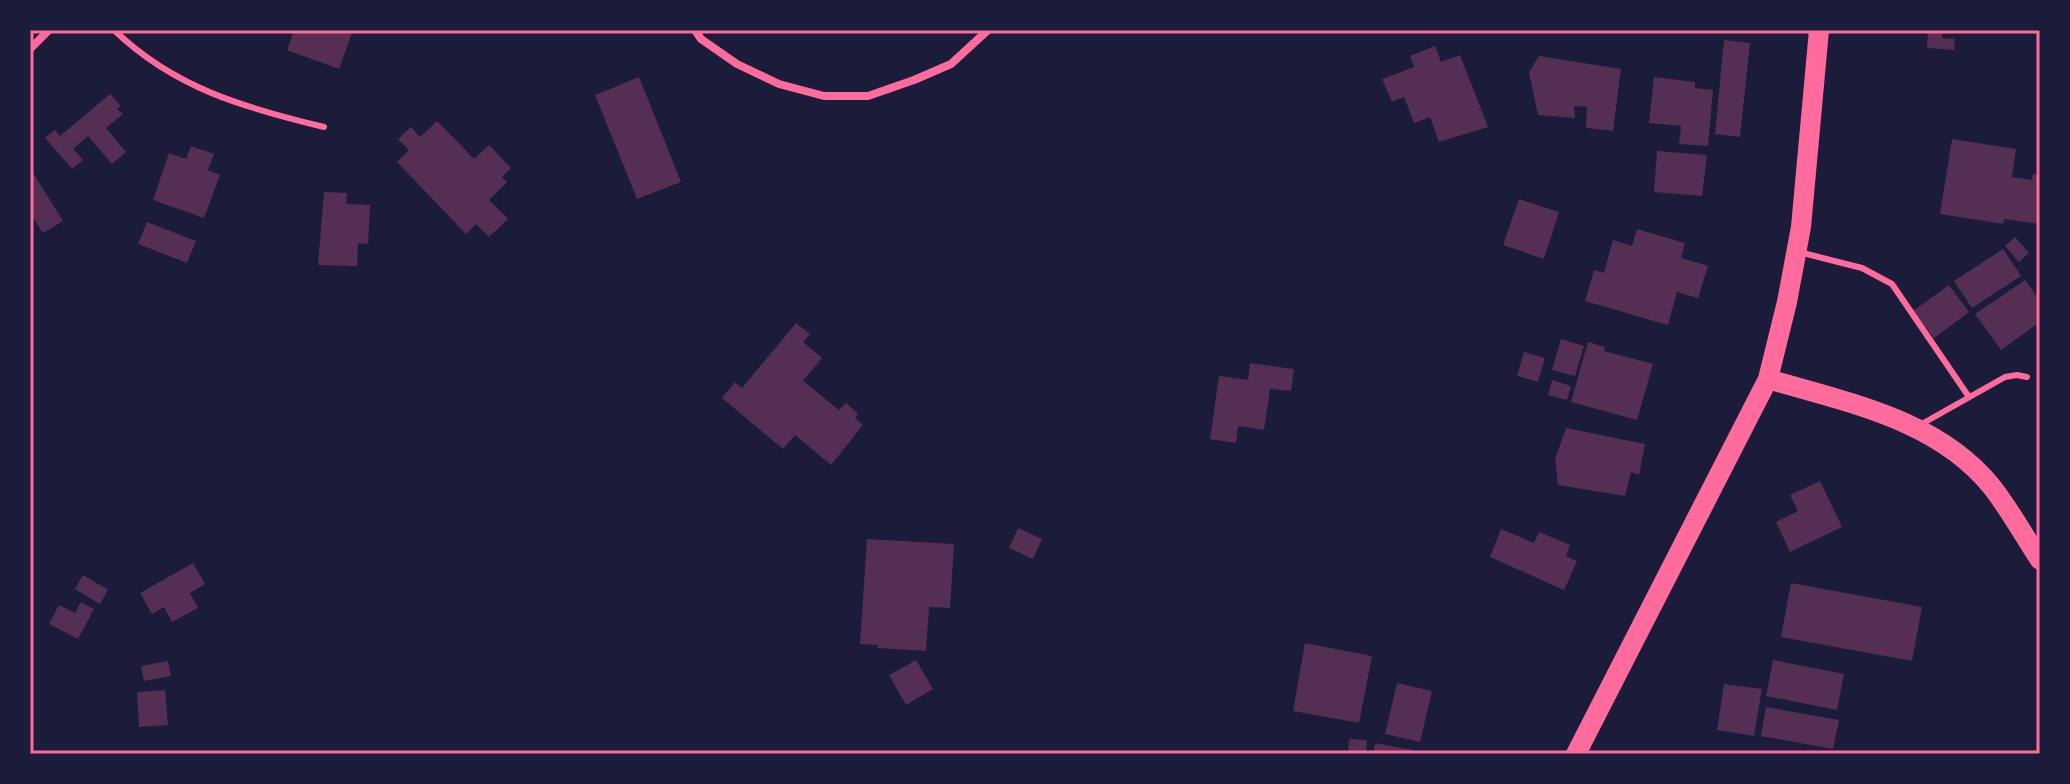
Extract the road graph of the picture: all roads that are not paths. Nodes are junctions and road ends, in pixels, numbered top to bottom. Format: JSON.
{"nodes":[{"id":1,"x":49,"y":30,"type":"edge"},
{"id":2,"x":114,"y":30,"type":"edge"},
{"id":3,"x":695,"y":30,"type":"edge"},
{"id":4,"x":988,"y":30,"type":"edge"},
{"id":5,"x":1819,"y":30,"type":"edge"},
{"id":6,"x":30,"y":49,"type":"edge"},
{"id":7,"x":324,"y":127,"type":"dead end"},
{"id":8,"x":1797,"y":251,"type":"junction"},
{"id":9,"x":2027,"y":377,"type":"dead end"},
{"id":10,"x":1768,"y":379,"type":"junction"},
{"id":11,"x":1969,"y":397,"type":"junction"},
{"id":12,"x":1917,"y":427,"type":"junction"},
{"id":13,"x":2040,"y":560,"type":"edge"},
{"id":14,"x":1576,"y":754,"type":"edge"}],
"edges":[{"from":1,"to":6,"type":"street"},
{"from":2,"to":7,"type":"lane"},
{"from":3,"to":4,"type":"street"},
{"from":5,"to":8,"type":"main road"},
{"from":8,"to":10,"type":"main road"},
{"from":8,"to":11,"type":"lane"},
{"from":9,"to":11,"type":"lane"},
{"from":10,"to":12,"type":"main road"},
{"from":10,"to":14,"type":"main road"},
{"from":11,"to":12,"type":"lane"},
{"from":12,"to":13,"type":"main road"}]}
